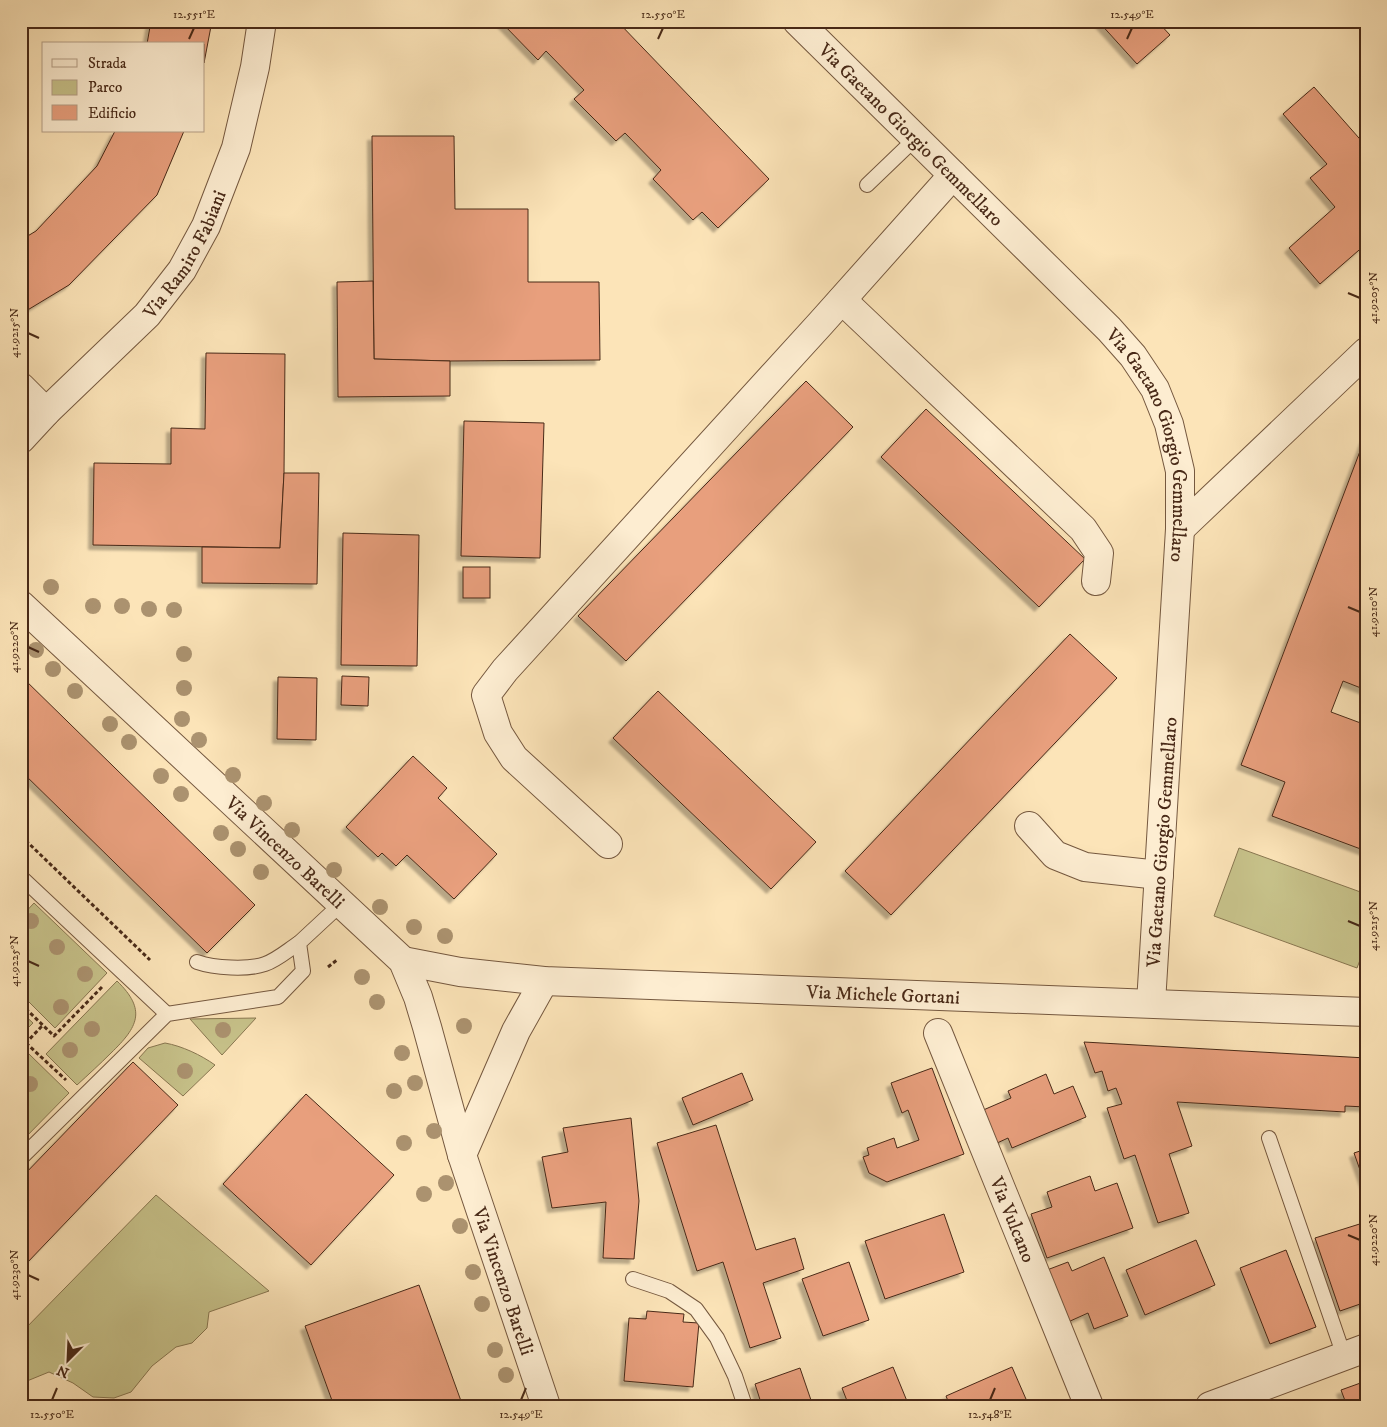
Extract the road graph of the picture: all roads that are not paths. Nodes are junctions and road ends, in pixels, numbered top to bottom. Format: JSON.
{"nodes":[{"id":1,"x":262,"y":21,"type":"edge"},
{"id":2,"x":797,"y":21,"type":"edge"},
{"id":3,"x":916,"y":138,"type":"junction"},
{"id":4,"x":953,"y":175,"type":"junction"},
{"id":5,"x":867,"y":185,"type":"dead end"},
{"id":6,"x":842,"y":300,"type":"junction"},
{"id":7,"x":1366,"y":352,"type":"edge"},
{"id":8,"x":21,"y":387,"type":"edge"},
{"id":9,"x":46,"y":412,"type":"junction"},
{"id":10,"x":21,"y":439,"type":"edge"},
{"id":11,"x":1180,"y":529,"type":"junction"},
{"id":12,"x":1096,"y":581,"type":"dead end"},
{"id":13,"x":21,"y":605,"type":"edge"},
{"id":14,"x":1029,"y":826,"type":"dead end"},
{"id":15,"x":608,"y":844,"type":"dead end"},
{"id":16,"x":1158,"y":875,"type":"junction"},
{"id":17,"x":21,"y":877,"type":"edge"},
{"id":18,"x":341,"y":904,"type":"junction"},
{"id":19,"x":299,"y":943,"type":"junction"},
{"id":20,"x":403,"y":961,"type":"junction"},
{"id":21,"x":198,"y":962,"type":"dead end"},
{"id":22,"x":544,"y":981,"type":"junction"},
{"id":23,"x":1151,"y":1003,"type":"junction"},
{"id":24,"x":1366,"y":1012,"type":"edge"},
{"id":25,"x":167,"y":1014,"type":"junction"},
{"id":26,"x":938,"y":1033,"type":"dead end"},
{"id":27,"x":1268,"y":1138,"type":"dead end"},
{"id":28,"x":462,"y":1155,"type":"junction"},
{"id":29,"x":21,"y":1158,"type":"edge"},
{"id":30,"x":633,"y":1279,"type":"dead end"},
{"id":31,"x":1355,"y":1352,"type":"edge"},
{"id":32,"x":546,"y":1406,"type":"edge"},
{"id":33,"x":745,"y":1406,"type":"edge"},
{"id":34,"x":1089,"y":1406,"type":"edge"},
{"id":35,"x":1210,"y":1406,"type":"edge"}],
"edges":[{"from":1,"to":9,"type":"street","name":"Via Ramiro Fabiani"},
{"from":2,"to":3,"type":"street","name":"Via Gaetano Giorgio Gemmellaro"},
{"from":3,"to":4,"type":"street","name":"Via Gaetano Giorgio Gemmellaro"},
{"from":3,"to":5,"type":"lane"},
{"from":4,"to":6,"type":"street"},
{"from":4,"to":11,"type":"street","name":"Via Gaetano Giorgio Gemmellaro"},
{"from":6,"to":12,"type":"street"},
{"from":6,"to":15,"type":"street"},
{"from":7,"to":11,"type":"street"},
{"from":8,"to":9,"type":"street"},
{"from":9,"to":10,"type":"street","name":"Via Ramiro Fabiani"},
{"from":11,"to":16,"type":"street","name":"Via Gaetano Giorgio Gemmellaro"},
{"from":13,"to":18,"type":"street","name":"Via Vincenzo Barelli"},
{"from":14,"to":16,"type":"street"},
{"from":16,"to":23,"type":"street","name":"Via Gaetano Giorgio Gemmellaro"},
{"from":17,"to":25,"type":"lane"},
{"from":18,"to":19,"type":"lane"},
{"from":18,"to":20,"type":"street","name":"Via Vincenzo Barelli"},
{"from":19,"to":21,"type":"lane"},
{"from":19,"to":25,"type":"lane"},
{"from":20,"to":22,"type":"street","name":"Via Michele Gortani"},
{"from":20,"to":28,"type":"street","name":"Via Vincenzo Barelli"},
{"from":22,"to":23,"type":"street","name":"Via Michele Gortani"},
{"from":22,"to":28,"type":"street"},
{"from":23,"to":24,"type":"street","name":"Via Michele Gortani"},
{"from":25,"to":29,"type":"lane"},
{"from":26,"to":34,"type":"street","name":"Via Vulcano"},
{"from":27,"to":31,"type":"lane"},
{"from":28,"to":32,"type":"street","name":"Via Vincenzo Barelli"},
{"from":30,"to":33,"type":"lane"},
{"from":31,"to":35,"type":"street"}]}
